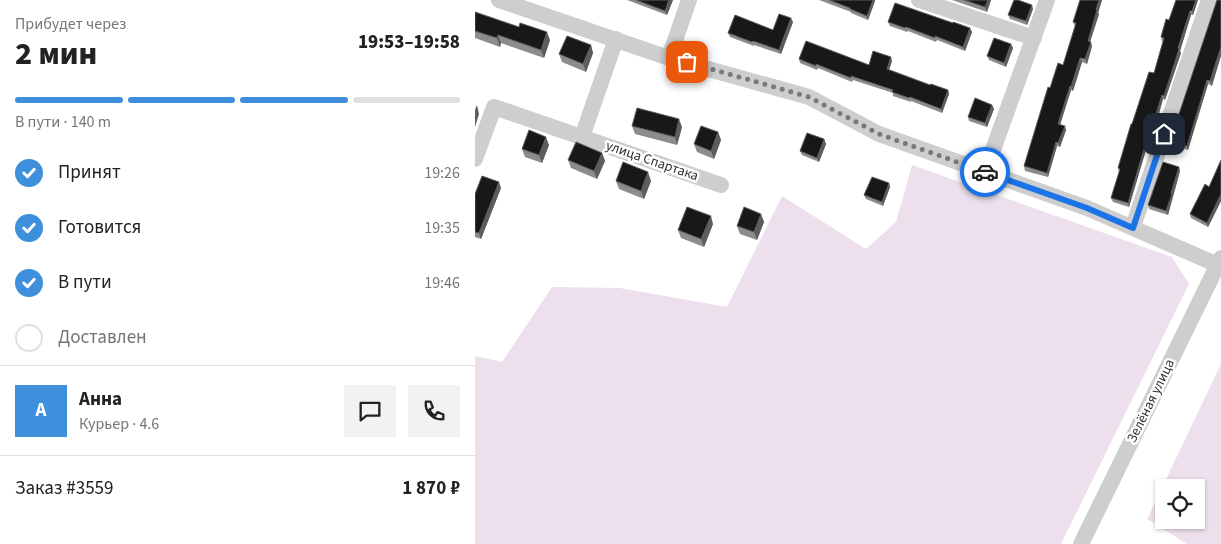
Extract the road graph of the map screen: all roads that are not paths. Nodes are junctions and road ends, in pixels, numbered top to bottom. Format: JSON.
{"nodes":[{"id":1,"x":499,"y":0,"type":"edge"},
{"id":2,"x":689,"y":0,"type":"edge"},
{"id":3,"x":919,"y":0,"type":"edge"},
{"id":4,"x":1047,"y":0,"type":"edge"},
{"id":5,"x":1209,"y":0,"type":"edge"},
{"id":6,"x":1034,"y":38,"type":"junction"},
{"id":7,"x":616,"y":40,"type":"junction"},
{"id":8,"x":669,"y":58,"type":"junction"},
{"id":9,"x":582,"y":137,"type":"junction"},
{"id":10,"x":475,"y":159,"type":"edge"},
{"id":11,"x":985,"y":172,"type":"junction"},
{"id":12,"x":721,"y":185,"type":"dead end"},
{"id":13,"x":1133,"y":228,"type":"junction"},
{"id":14,"x":1219,"y":261,"type":"edge"},
{"id":15,"x":1081,"y":544,"type":"edge"}],
"edges":[{"from":1,"to":7,"type":"street"},
{"from":2,"to":8,"type":"street"},
{"from":3,"to":6,"type":"street"},
{"from":4,"to":6,"type":"street"},
{"from":5,"to":13,"type":"street"},
{"from":6,"to":11,"type":"street"},
{"from":7,"to":8,"type":"street"},
{"from":7,"to":9,"type":"street"},
{"from":8,"to":11,"type":"street"},
{"from":9,"to":10,"type":"street","name":"улица Спартака"},
{"from":9,"to":12,"type":"street","name":"улица Спартака"},
{"from":11,"to":13,"type":"street"},
{"from":13,"to":14,"type":"street"},
{"from":14,"to":15,"type":"street","name":"Зелёная улица"}]}
